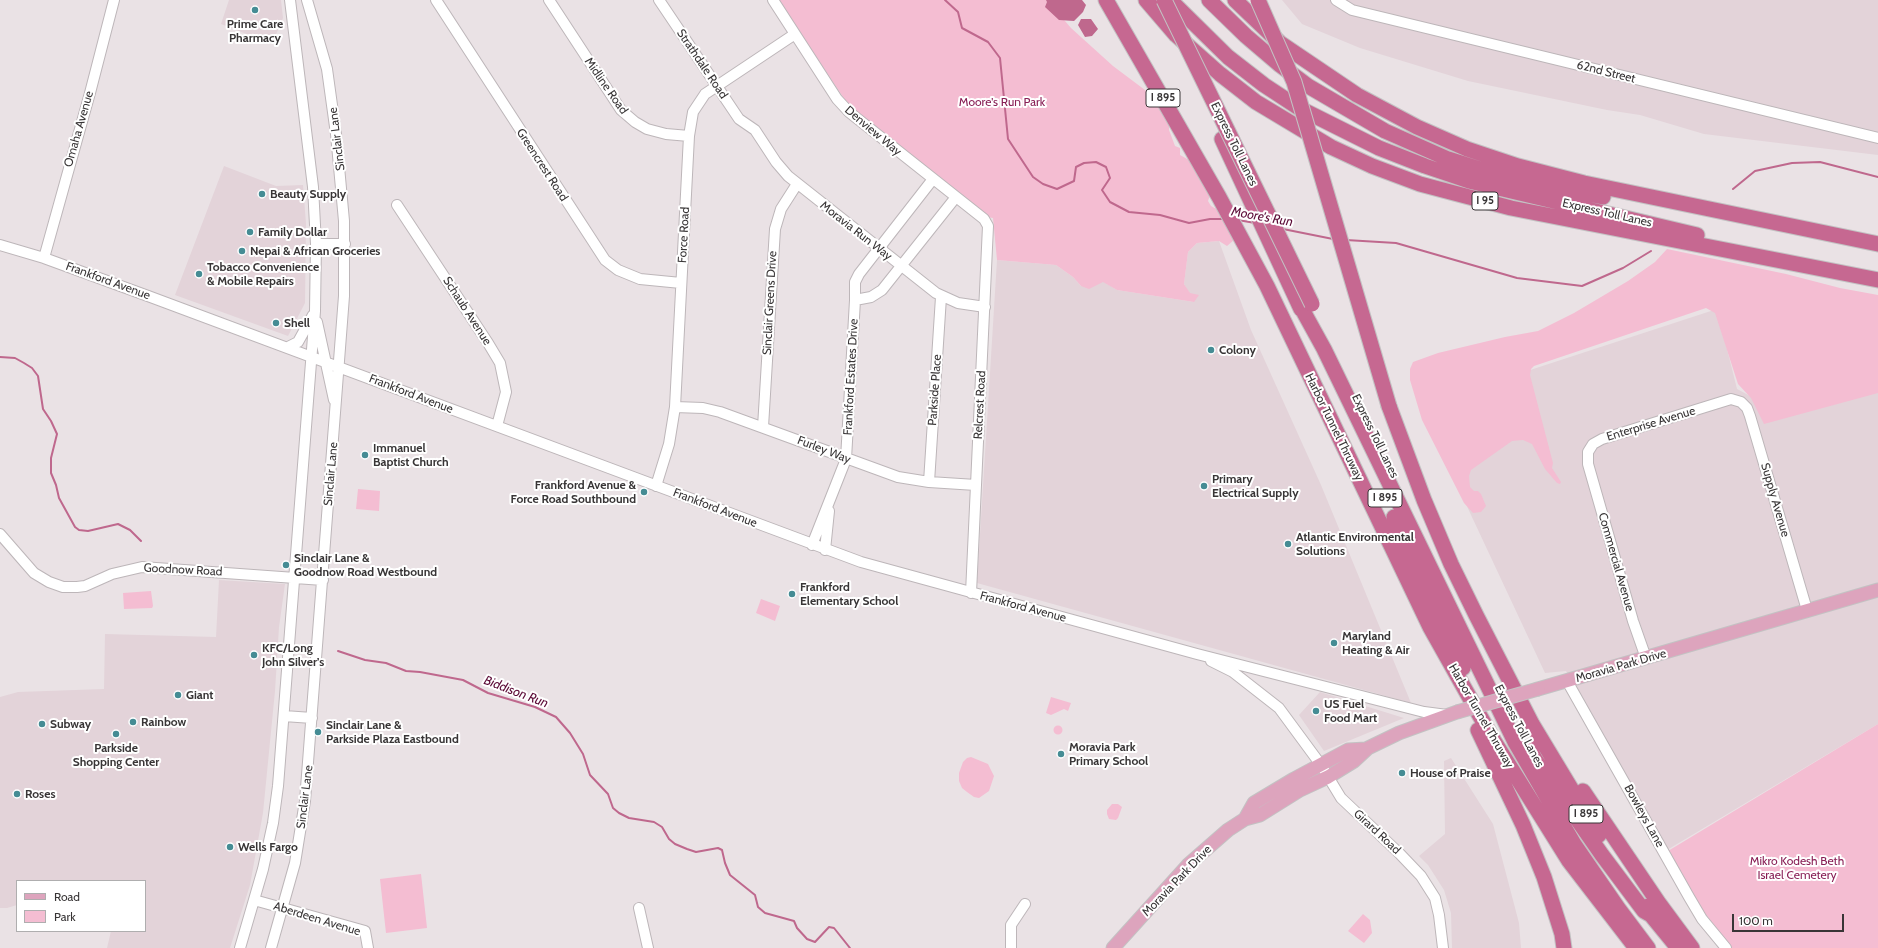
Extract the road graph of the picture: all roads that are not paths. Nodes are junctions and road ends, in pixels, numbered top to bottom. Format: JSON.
{"nodes":[{"id":1,"x":114,"y":0,"type":"edge"},
{"id":2,"x":290,"y":0,"type":"edge"},
{"id":3,"x":307,"y":0,"type":"edge"},
{"id":4,"x":436,"y":0,"type":"edge"},
{"id":5,"x":549,"y":0,"type":"edge"},
{"id":6,"x":660,"y":0,"type":"edge"},
{"id":7,"x":773,"y":0,"type":"edge"},
{"id":8,"x":1106,"y":0,"type":"edge"},
{"id":9,"x":1146,"y":0,"type":"edge"},
{"id":10,"x":1155,"y":0,"type":"edge"},
{"id":11,"x":1164,"y":0,"type":"edge"},
{"id":12,"x":1170,"y":0,"type":"edge"},
{"id":13,"x":1209,"y":0,"type":"edge"},
{"id":14,"x":1235,"y":0,"type":"edge"},
{"id":15,"x":1258,"y":0,"type":"edge"},
{"id":16,"x":1336,"y":0,"type":"edge"},
{"id":17,"x":795,"y":34,"type":"junction"},
{"id":18,"x":716,"y":86,"type":"junction"},
{"id":19,"x":747,"y":124,"type":"joint"},
{"id":20,"x":689,"y":136,"type":"junction"},
{"id":21,"x":1878,"y":138,"type":"edge"},
{"id":22,"x":933,"y":179,"type":"junction"},
{"id":23,"x":797,"y":184,"type":"junction"},
{"id":24,"x":956,"y":197,"type":"junction"},
{"id":25,"x":397,"y":205,"type":"dead end"},
{"id":26,"x":1692,"y":205,"type":"junction"},
{"id":27,"x":984,"y":219,"type":"joint"},
{"id":28,"x":316,"y":244,"type":"junction"},
{"id":29,"x":345,"y":244,"type":"junction"},
{"id":30,"x":1878,"y":244,"type":"edge"},
{"id":31,"x":0,"y":245,"type":"edge"},
{"id":32,"x":879,"y":249,"type":"junction"},
{"id":33,"x":44,"y":258,"type":"junction"},
{"id":34,"x":902,"y":267,"type":"junction"},
{"id":35,"x":1878,"y":280,"type":"edge"},
{"id":36,"x":681,"y":283,"type":"junction"},
{"id":37,"x":941,"y":297,"type":"junction"},
{"id":38,"x":855,"y":300,"type":"junction"},
{"id":39,"x":1304,"y":302,"type":"junction"},
{"id":40,"x":985,"y":307,"type":"junction"},
{"id":41,"x":315,"y":311,"type":"junction"},
{"id":42,"x":288,"y":348,"type":"junction"},
{"id":43,"x":312,"y":356,"type":"junction"},
{"id":44,"x":326,"y":362,"type":"junction"},
{"id":45,"x":340,"y":367,"type":"junction"},
{"id":46,"x":1731,"y":399,"type":"joint"},
{"id":47,"x":675,"y":407,"type":"junction"},
{"id":48,"x":336,"y":410,"type":"junction"},
{"id":49,"x":497,"y":426,"type":"junction"},
{"id":50,"x":763,"y":427,"type":"junction"},
{"id":51,"x":846,"y":459,"type":"junction"},
{"id":52,"x":1588,"y":464,"type":"joint"},
{"id":53,"x":930,"y":482,"type":"junction"},
{"id":54,"x":976,"y":485,"type":"junction"},
{"id":55,"x":656,"y":486,"type":"junction"},
{"id":56,"x":830,"y":499,"type":"junction"},
{"id":57,"x":0,"y":534,"type":"edge"},
{"id":58,"x":812,"y":545,"type":"junction"},
{"id":59,"x":826,"y":550,"type":"junction"},
{"id":60,"x":294,"y":578,"type":"junction"},
{"id":61,"x":323,"y":580,"type":"junction"},
{"id":62,"x":1878,"y":590,"type":"edge"},
{"id":63,"x":971,"y":593,"type":"junction"},
{"id":64,"x":1807,"y":610,"type":"junction"},
{"id":65,"x":1430,"y":627,"type":"junction"},
{"id":66,"x":1488,"y":640,"type":"junction"},
{"id":67,"x":1197,"y":654,"type":"junction"},
{"id":68,"x":1646,"y":658,"type":"junction"},
{"id":69,"x":1244,"y":665,"type":"junction"},
{"id":70,"x":1567,"y":681,"type":"junction"},
{"id":71,"x":1260,"y":691,"type":"junction"},
{"id":72,"x":1452,"y":714,"type":"junction"},
{"id":73,"x":284,"y":716,"type":"junction"},
{"id":74,"x":312,"y":718,"type":"junction"},
{"id":75,"x":1366,"y":749,"type":"junction"},
{"id":76,"x":1535,"y":759,"type":"junction"},
{"id":77,"x":1321,"y":765,"type":"junction"},
{"id":78,"x":1328,"y":776,"type":"junction"},
{"id":79,"x":1532,"y":802,"type":"junction"},
{"id":80,"x":1245,"y":819,"type":"junction"},
{"id":81,"x":254,"y":900,"type":"junction"},
{"id":82,"x":1024,"y":904,"type":"dead end"},
{"id":83,"x":283,"y":908,"type":"junction"},
{"id":84,"x":639,"y":908,"type":"dead end"},
{"id":85,"x":1651,"y":915,"type":"junction"},
{"id":86,"x":240,"y":948,"type":"edge"},
{"id":87,"x":271,"y":948,"type":"edge"},
{"id":88,"x":368,"y":948,"type":"edge"},
{"id":89,"x":648,"y":948,"type":"edge"},
{"id":90,"x":1011,"y":948,"type":"edge"},
{"id":91,"x":1113,"y":948,"type":"edge"},
{"id":92,"x":1443,"y":948,"type":"edge"},
{"id":93,"x":1564,"y":948,"type":"edge"},
{"id":94,"x":1636,"y":948,"type":"edge"},
{"id":95,"x":1648,"y":948,"type":"edge"},
{"id":96,"x":1658,"y":948,"type":"edge"},
{"id":97,"x":1678,"y":948,"type":"edge"},
{"id":98,"x":1692,"y":948,"type":"edge"},
{"id":99,"x":1726,"y":948,"type":"edge"}],
"edges":[{"from":1,"to":33,"type":"street","name":"Omaha Avenue"},
{"from":2,"to":28,"type":"street"},
{"from":3,"to":29,"type":"street","name":"Sinclair Lane"},
{"from":4,"to":36,"type":"street","name":"Greencrest Road"},
{"from":5,"to":20,"type":"street","name":"Midline Road"},
{"from":6,"to":18,"type":"street","name":"Strathdale Road"},
{"from":7,"to":17,"type":"street","name":"Denview Way"},
{"from":8,"to":65,"type":"highway","name":"Harbor Tunnel Thruway","number":"I 895"},
{"from":9,"to":35,"type":"highway","number":"I 95"},
{"from":10,"to":39,"type":"highway","name":"Express Toll Lanes","number":"I 895"},
{"from":11,"to":39,"type":"highway","name":"Express Toll Lanes","bridge":true},
{"from":12,"to":35,"type":"highway","name":"Express Toll Lanes"},
{"from":13,"to":26,"type":"highway","name":"Express Toll Lanes"},
{"from":14,"to":26,"type":"highway"},
{"from":15,"to":66,"type":"highway","number":"I 895","bridge":true},
{"from":16,"to":21,"type":"street","name":"62nd Street"},
{"from":17,"to":18,"type":"street","name":"Force Road"},
{"from":17,"to":22,"type":"street","name":"Denview Way"},
{"from":18,"to":19,"type":"street","name":"Strathdale Road"},
{"from":18,"to":20,"type":"street","name":"Force Road"},
{"from":19,"to":23,"type":"street","name":"Moravia Run Way"},
{"from":20,"to":36,"type":"street","name":"Force Road"},
{"from":22,"to":24,"type":"street","name":"Denview Way"},
{"from":22,"to":32,"type":"street","name":"Frankford Estates Drive"},
{"from":23,"to":32,"type":"street","name":"Moravia Run Way"},
{"from":23,"to":50,"type":"street","name":"Sinclair Greens Drive"},
{"from":24,"to":27,"type":"street","name":"Denview Way"},
{"from":24,"to":34,"type":"street"},
{"from":25,"to":49,"type":"street","name":"Schaub Avenue"},
{"from":26,"to":30,"type":"highway"},
{"from":27,"to":40,"type":"street","name":"Relcrest Road"},
{"from":28,"to":29,"type":"street"},
{"from":28,"to":41,"type":"street"},
{"from":29,"to":45,"type":"street","name":"Sinclair Lane"},
{"from":31,"to":33,"type":"street","name":"Frankford Avenue"},
{"from":32,"to":34,"type":"street","name":"Moravia Run Way"},
{"from":32,"to":38,"type":"street","name":"Frankford Estates Drive"},
{"from":33,"to":42,"type":"street","name":"Frankford Avenue"},
{"from":34,"to":37,"type":"street","name":"Moravia Run Way"},
{"from":34,"to":38,"type":"street"},
{"from":36,"to":47,"type":"street","name":"Force Road"},
{"from":37,"to":40,"type":"street","name":"Moravia Run Way"},
{"from":37,"to":53,"type":"street","name":"Parkside Place"},
{"from":38,"to":51,"type":"street","name":"Frankford Estates Drive"},
{"from":39,"to":76,"type":"highway","name":"Express Toll Lanes"},
{"from":39,"to":79,"type":"highway","name":"Express Toll Lanes","number":"I 895"},
{"from":39,"to":95,"type":"highway"},
{"from":40,"to":54,"type":"street","name":"Relcrest Road"},
{"from":41,"to":42,"type":"street"},
{"from":41,"to":43,"type":"street"},
{"from":41,"to":44,"type":"street"},
{"from":42,"to":43,"type":"street","name":"Frankford Avenue"},
{"from":43,"to":44,"type":"street","name":"Frankford Avenue"},
{"from":43,"to":60,"type":"street"},
{"from":44,"to":45,"type":"street","name":"Frankford Avenue"},
{"from":44,"to":48,"type":"street"},
{"from":45,"to":48,"type":"street","name":"Sinclair Lane"},
{"from":45,"to":49,"type":"street","name":"Frankford Avenue"},
{"from":46,"to":52,"type":"street","name":"Enterprise Avenue"},
{"from":46,"to":64,"type":"street","name":"Supply Avenue"},
{"from":47,"to":50,"type":"street","name":"Furley Way"},
{"from":47,"to":55,"type":"street","name":"Force Road"},
{"from":48,"to":61,"type":"street","name":"Sinclair Lane"},
{"from":49,"to":55,"type":"street","name":"Frankford Avenue"},
{"from":50,"to":51,"type":"street","name":"Furley Way"},
{"from":51,"to":53,"type":"street","name":"Furley Way"},
{"from":51,"to":56,"type":"street","name":"Frankford Estates Drive"},
{"from":52,"to":68,"type":"street","name":"Commercial Avenue"},
{"from":53,"to":54,"type":"street","name":"Furley Way"},
{"from":54,"to":63,"type":"street","name":"Relcrest Road"},
{"from":55,"to":58,"type":"street","name":"Frankford Avenue"},
{"from":56,"to":58,"type":"street","name":"Frankford Estates Drive"},
{"from":56,"to":59,"type":"street","name":"Frankford Estates Drive"},
{"from":57,"to":60,"type":"street","name":"Goodnow Road"},
{"from":58,"to":59,"type":"street","name":"Frankford Avenue"},
{"from":59,"to":63,"type":"street","name":"Frankford Avenue"},
{"from":60,"to":61,"type":"street","name":"Goodnow Road"},
{"from":60,"to":73,"type":"street"},
{"from":61,"to":74,"type":"street","name":"Sinclair Lane"},
{"from":62,"to":64,"type":"main road","name":"Moravia Park Drive"},
{"from":63,"to":67,"type":"street","name":"Frankford Avenue"},
{"from":64,"to":68,"type":"main road","name":"Moravia Park Drive"},
{"from":65,"to":79,"type":"highway","name":"Harbor Tunnel Thruway","number":"I 895"},
{"from":65,"to":93,"type":"highway"},
{"from":66,"to":85,"type":"highway","number":"I 895"},
{"from":66,"to":98,"type":"highway"},
{"from":67,"to":69,"type":"street","name":"Frankford Avenue"},
{"from":67,"to":71,"type":"street"},
{"from":68,"to":70,"type":"main road","name":"Moravia Park Drive"},
{"from":69,"to":71,"type":"street"},
{"from":69,"to":72,"type":"street","name":"Frankford Avenue"},
{"from":70,"to":72,"type":"main road","name":"Moravia Park Drive","bridge":true},
{"from":70,"to":99,"type":"street","name":"Bowleys Lane"},
{"from":71,"to":77,"type":"street","name":"Girard Road"},
{"from":72,"to":75,"type":"main road","name":"Moravia Park Drive"},
{"from":73,"to":74,"type":"street"},
{"from":73,"to":81,"type":"street"},
{"from":74,"to":83,"type":"street","name":"Sinclair Lane"},
{"from":75,"to":77,"type":"main road","name":"Moravia Park Drive"},
{"from":75,"to":78,"type":"main road","name":"Moravia Park Drive"},
{"from":76,"to":85,"type":"highway","name":"Express Toll Lanes","number":"I 895"},
{"from":76,"to":96,"type":"highway"},
{"from":77,"to":78,"type":"street","name":"Girard Road"},
{"from":77,"to":80,"type":"main road","name":"Moravia Park Drive"},
{"from":78,"to":80,"type":"main road","name":"Moravia Park Drive"},
{"from":78,"to":92,"type":"street","name":"Girard Road"},
{"from":79,"to":94,"type":"highway","name":"Harbor Tunnel Thruway","number":"I 895"},
{"from":80,"to":91,"type":"main road","name":"Moravia Park Drive"},
{"from":81,"to":83,"type":"street","name":"Aberdeen Avenue"},
{"from":81,"to":86,"type":"street"},
{"from":82,"to":90,"type":"street"},
{"from":83,"to":87,"type":"street","name":"Sinclair Lane"},
{"from":83,"to":88,"type":"street","name":"Aberdeen Avenue"},
{"from":84,"to":89,"type":"street"},
{"from":85,"to":97,"type":"highway","number":"I 895"}]}
